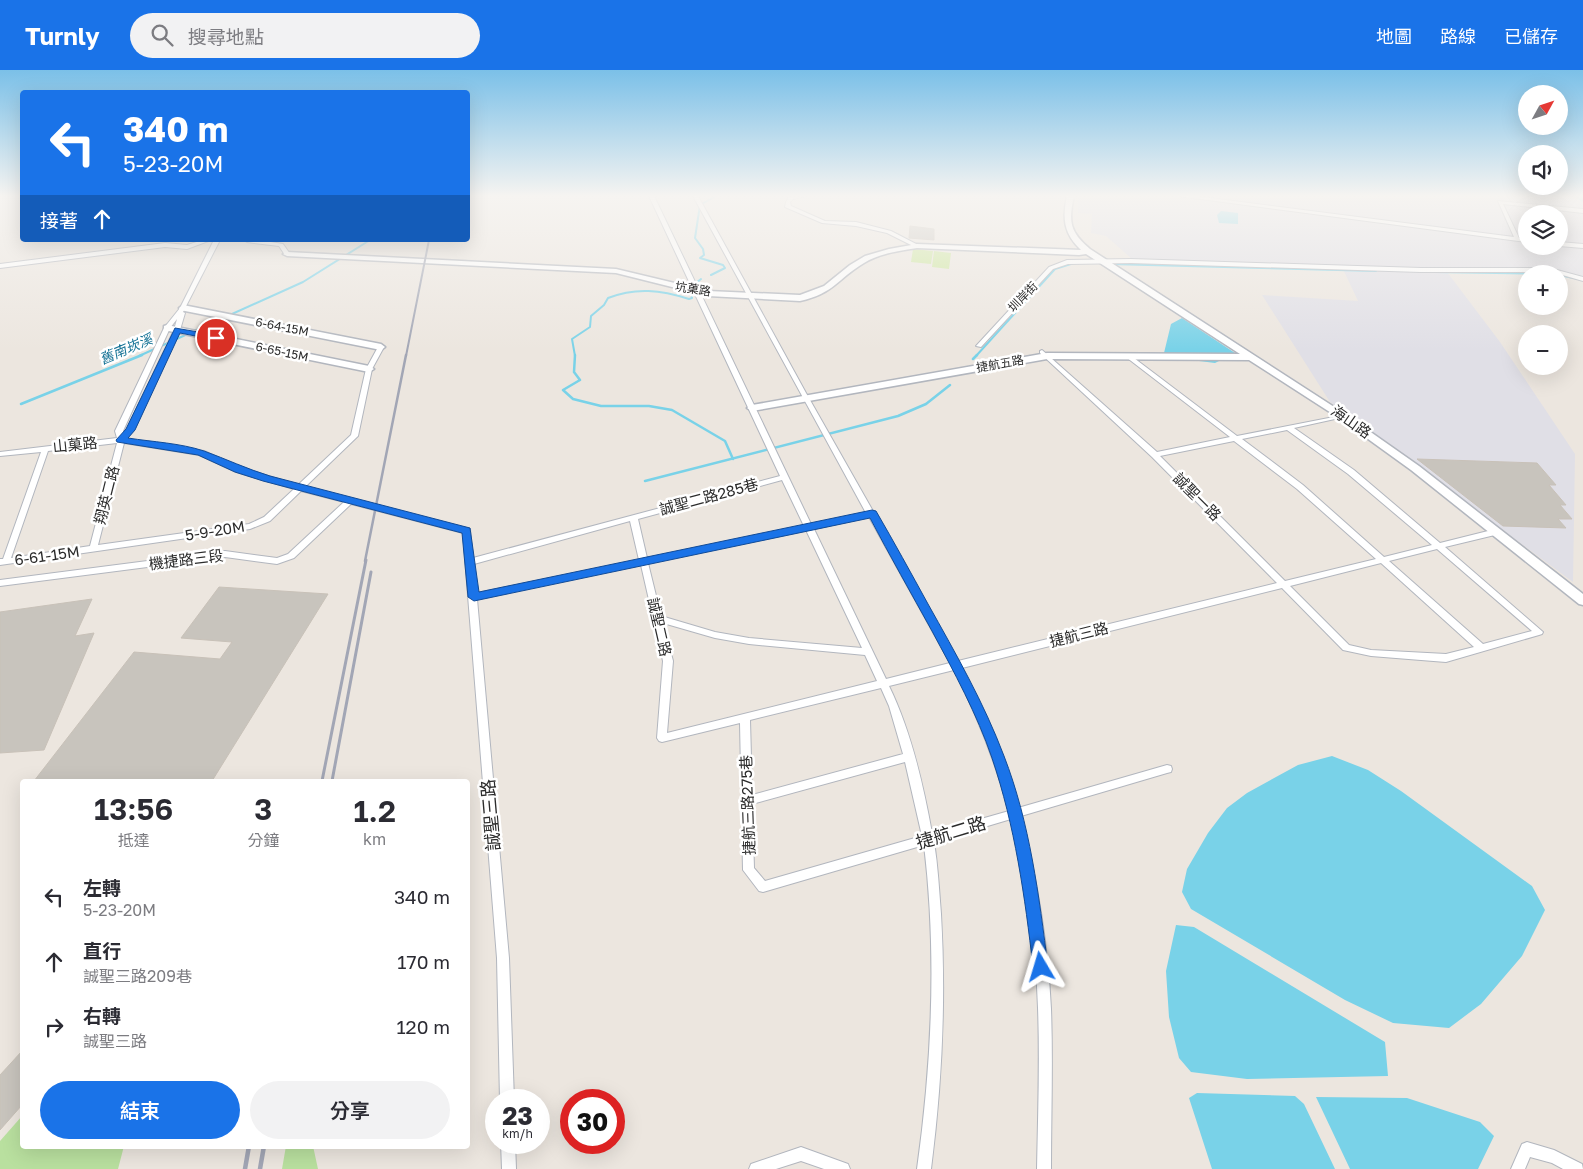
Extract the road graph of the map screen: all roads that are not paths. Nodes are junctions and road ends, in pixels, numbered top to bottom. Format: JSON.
{"nodes":[{"id":1,"x":147,"y":247,"type":"edge"},
{"id":2,"x":213,"y":247,"type":"edge"},
{"id":3,"x":283,"y":247,"type":"edge"},
{"id":4,"x":676,"y":247,"type":"edge"},
{"id":5,"x":723,"y":247,"type":"edge"},
{"id":6,"x":903,"y":247,"type":"edge"},
{"id":7,"x":940,"y":247,"type":"edge"},
{"id":8,"x":1083,"y":247,"type":"edge"},
{"id":9,"x":1087,"y":251,"type":"junction"},
{"id":10,"x":287,"y":254,"type":"joint"},
{"id":11,"x":1105,"y":262,"type":"junction"},
{"id":12,"x":0,"y":266,"type":"edge"},
{"id":13,"x":1576,"y":278,"type":"joint"},
{"id":14,"x":1583,"y":279,"type":"edge"},
{"id":15,"x":697,"y":292,"type":"junction"},
{"id":16,"x":749,"y":296,"type":"junction"},
{"id":17,"x":183,"y":308,"type":"junction"},
{"id":18,"x":167,"y":328,"type":"junction"},
{"id":19,"x":177,"y":330,"type":"junction"},
{"id":20,"x":979,"y":346,"type":"dead end"},
{"id":21,"x":381,"y":347,"type":"joint"},
{"id":22,"x":1045,"y":354,"type":"junction"},
{"id":23,"x":1246,"y":354,"type":"junction"},
{"id":24,"x":1128,"y":356,"type":"junction"},
{"id":25,"x":369,"y":370,"type":"junction"},
{"id":26,"x":805,"y":396,"type":"junction"},
{"id":27,"x":751,"y":405,"type":"junction"},
{"id":28,"x":1342,"y":416,"type":"junction"},
{"id":29,"x":1288,"y":428,"type":"junction"},
{"id":30,"x":827,"y":435,"type":"joint"},
{"id":31,"x":1235,"y":439,"type":"junction"},
{"id":32,"x":121,"y":440,"type":"junction"},
{"id":33,"x":45,"y":448,"type":"junction"},
{"id":34,"x":0,"y":454,"type":"edge"},
{"id":35,"x":1155,"y":454,"type":"junction"},
{"id":36,"x":784,"y":477,"type":"junction"},
{"id":37,"x":298,"y":488,"type":"junction"},
{"id":38,"x":350,"y":501,"type":"junction"},
{"id":39,"x":872,"y":514,"type":"junction"},
{"id":40,"x":633,"y":517,"type":"junction"},
{"id":41,"x":809,"y":527,"type":"junction"},
{"id":42,"x":467,"y":531,"type":"joint"},
{"id":43,"x":1496,"y":532,"type":"junction"},
{"id":44,"x":1438,"y":545,"type":"junction"},
{"id":45,"x":93,"y":549,"type":"junction"},
{"id":46,"x":1382,"y":560,"type":"junction"},
{"id":47,"x":643,"y":561,"type":"junction"},
{"id":48,"x":3,"y":562,"type":"edge"},
{"id":49,"x":471,"y":562,"type":"junction"},
{"id":50,"x":0,"y":583,"type":"edge"},
{"id":51,"x":1283,"y":584,"type":"junction"},
{"id":52,"x":474,"y":597,"type":"junction"},
{"id":53,"x":1583,"y":601,"type":"edge"},
{"id":54,"x":658,"y":618,"type":"junction"},
{"id":55,"x":1481,"y":648,"type":"junction"},
{"id":56,"x":869,"y":652,"type":"junction"},
{"id":57,"x":956,"y":665,"type":"junction"},
{"id":58,"x":884,"y":683,"type":"junction"},
{"id":59,"x":745,"y":718,"type":"junction"},
{"id":60,"x":662,"y":738,"type":"joint"},
{"id":61,"x":909,"y":757,"type":"junction"},
{"id":62,"x":1167,"y":769,"type":"dead end"},
{"id":63,"x":748,"y":801,"type":"junction"},
{"id":64,"x":1015,"y":813,"type":"junction"},
{"id":65,"x":929,"y":840,"type":"junction"},
{"id":66,"x":763,"y":887,"type":"joint"},
{"id":67,"x":507,"y":1089,"type":"edge"},
{"id":68,"x":508,"y":1154,"type":"edge"},
{"id":69,"x":509,"y":1169,"type":"edge"},
{"id":70,"x":756,"y":1169,"type":"edge"},
{"id":71,"x":843,"y":1169,"type":"edge"},
{"id":72,"x":924,"y":1169,"type":"edge"},
{"id":73,"x":1044,"y":1169,"type":"edge"},
{"id":74,"x":1518,"y":1169,"type":"edge"},
{"id":75,"x":1577,"y":1169,"type":"edge"}],
"edges":[{"from":1,"to":12,"type":"street"},
{"from":2,"to":17,"type":"street","name":"翔英二路"},
{"from":3,"to":10,"type":"street"},
{"from":4,"to":15,"type":"street"},
{"from":5,"to":16,"type":"street"},
{"from":6,"to":16,"type":"street","name":"坑菓路"},
{"from":7,"to":9,"type":"street","name":"坑菓路"},
{"from":8,"to":9,"type":"street","name":"海山路"},
{"from":9,"to":11,"type":"street","name":"海山路"},
{"from":10,"to":15,"type":"street","name":"坑菓路"},
{"from":11,"to":13,"type":"street","name":"圳岸街"},
{"from":11,"to":20,"type":"street","name":"圳岸街"},
{"from":11,"to":23,"type":"street","name":"海山路"},
{"from":13,"to":14,"type":"street","name":"圳岸街"},
{"from":15,"to":16,"type":"street","name":"坑菓路"},
{"from":15,"to":27,"type":"street"},
{"from":16,"to":26,"type":"street"},
{"from":17,"to":18,"type":"street","name":"翔英二路"},
{"from":17,"to":19,"type":"street","name":"翔英二路"},
{"from":17,"to":21,"type":"street","name":"6-64-15M"},
{"from":18,"to":19,"type":"street","name":"6-65-15M"},
{"from":18,"to":32,"type":"street","name":"翔英二路"},
{"from":19,"to":25,"type":"street","name":"6-65-15M"},
{"from":19,"to":32,"type":"street","name":"翔英二路"},
{"from":21,"to":25,"type":"street","name":"5-9-20M"},
{"from":22,"to":23,"type":"street","name":"捷航五路"},
{"from":22,"to":24,"type":"street","name":"捷航五路"},
{"from":22,"to":26,"type":"street","name":"捷航五路"},
{"from":22,"to":35,"type":"street","name":"誠聖一路"},
{"from":23,"to":24,"type":"street","name":"捷航五路"},
{"from":23,"to":28,"type":"street","name":"海山路"},
{"from":24,"to":31,"type":"street"},
{"from":25,"to":37,"type":"street","name":"5-9-20M"},
{"from":26,"to":27,"type":"street","name":"捷航五路"},
{"from":26,"to":30,"type":"street"},
{"from":27,"to":36,"type":"street"},
{"from":28,"to":29,"type":"street"},
{"from":28,"to":43,"type":"street","name":"海山路"},
{"from":29,"to":31,"type":"street"},
{"from":29,"to":44,"type":"street"},
{"from":30,"to":39,"type":"street"},
{"from":31,"to":35,"type":"street"},
{"from":31,"to":46,"type":"street"},
{"from":32,"to":33,"type":"street","name":"山菓路"},
{"from":32,"to":37,"type":"street","name":"山菓路"},
{"from":32,"to":45,"type":"street","name":"翔英二路"},
{"from":33,"to":34,"type":"street","name":"山菓路"},
{"from":33,"to":48,"type":"street"},
{"from":35,"to":51,"type":"street","name":"誠聖一路"},
{"from":36,"to":40,"type":"street","name":"誠聖二路285巷"},
{"from":36,"to":41,"type":"street"},
{"from":37,"to":38,"type":"street","name":"山菓路"},
{"from":37,"to":45,"type":"street","name":"5-9-20M"},
{"from":38,"to":42,"type":"street","name":"山菓路"},
{"from":38,"to":50,"type":"street","name":"機捷路三段"},
{"from":39,"to":41,"type":"street"},
{"from":39,"to":57,"type":"street"},
{"from":40,"to":47,"type":"street","name":"誠聖二路"},
{"from":40,"to":49,"type":"street","name":"誠聖二路285巷"},
{"from":41,"to":47,"type":"street"},
{"from":41,"to":56,"type":"street"},
{"from":42,"to":49,"type":"street","name":"誠聖三路"},
{"from":43,"to":44,"type":"street","name":"捷航三路"},
{"from":43,"to":53,"type":"street","name":"海山路"},
{"from":44,"to":46,"type":"street","name":"捷航三路"},
{"from":44,"to":55,"type":"street"},
{"from":45,"to":48,"type":"street","name":"6-61-15M"},
{"from":46,"to":51,"type":"street","name":"捷航三路"},
{"from":46,"to":55,"type":"street"},
{"from":47,"to":52,"type":"street"},
{"from":47,"to":54,"type":"street","name":"誠聖二路"},
{"from":49,"to":52,"type":"street","name":"誠聖三路"},
{"from":51,"to":55,"type":"street","name":"誠聖一路"},
{"from":51,"to":57,"type":"street","name":"捷航三路"},
{"from":52,"to":67,"type":"street","name":"誠聖三路"},
{"from":54,"to":56,"type":"street"},
{"from":54,"to":60,"type":"street","name":"誠聖二路"},
{"from":56,"to":58,"type":"street"},
{"from":57,"to":58,"type":"street","name":"捷航三路"},
{"from":57,"to":64,"type":"street"},
{"from":58,"to":59,"type":"street","name":"捷航三路"},
{"from":58,"to":61,"type":"street"},
{"from":59,"to":60,"type":"street","name":"捷航三路"},
{"from":59,"to":63,"type":"street","name":"捷航三路275巷"},
{"from":61,"to":63,"type":"street"},
{"from":61,"to":65,"type":"street"},
{"from":62,"to":64,"type":"street","name":"捷航二路"},
{"from":63,"to":66,"type":"street","name":"捷航三路275巷"},
{"from":64,"to":65,"type":"street","name":"捷航二路"},
{"from":64,"to":73,"type":"street"},
{"from":65,"to":66,"type":"street","name":"捷航二路"},
{"from":65,"to":72,"type":"street"},
{"from":68,"to":69,"type":"street"},
{"from":70,"to":71,"type":"street"},
{"from":74,"to":75,"type":"street"}]}
